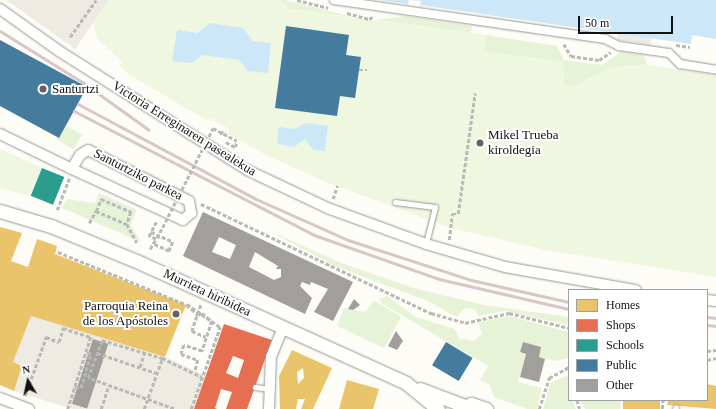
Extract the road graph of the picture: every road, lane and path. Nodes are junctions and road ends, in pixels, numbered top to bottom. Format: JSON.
{"nodes":[{"id":1,"x":96,"y":0,"type":"edge"},
{"id":2,"x":334,"y":0,"type":"edge"},
{"id":3,"x":0,"y":9,"type":"edge"},
{"id":4,"x":70,"y":37,"type":"dead end"},
{"id":5,"x":558,"y":43,"type":"dead end"},
{"id":6,"x":619,"y":46,"type":"junction"},
{"id":7,"x":359,"y":70,"type":"dead end"},
{"id":8,"x":367,"y":70,"type":"dead end"},
{"id":9,"x":716,"y":70,"type":"edge"},
{"id":10,"x":475,"y":93,"type":"dead end"},
{"id":11,"x":0,"y":134,"type":"edge"},
{"id":12,"x":235,"y":147,"type":"dead end"},
{"id":13,"x":71,"y":173,"type":"junction"},
{"id":14,"x":395,"y":202,"type":"dead end"},
{"id":15,"x":200,"y":204,"type":"dead end"},
{"id":16,"x":58,"y":210,"type":"dead end"},
{"id":17,"x":0,"y":211,"type":"edge"},
{"id":18,"x":96,"y":211,"type":"junction"},
{"id":19,"x":159,"y":214,"type":"dead end"},
{"id":20,"x":89,"y":223,"type":"dead end"},
{"id":21,"x":127,"y":224,"type":"junction"},
{"id":22,"x":151,"y":232,"type":"junction"},
{"id":23,"x":156,"y":238,"type":"junction"},
{"id":24,"x":137,"y":243,"type":"dead end"},
{"id":25,"x":153,"y":244,"type":"junction"},
{"id":26,"x":426,"y":244,"type":"junction"},
{"id":27,"x":150,"y":249,"type":"dead end"},
{"id":28,"x":448,"y":250,"type":"junction"},
{"id":29,"x":630,"y":289,"type":"edge"},
{"id":30,"x":201,"y":305,"type":"dead end"},
{"id":31,"x":206,"y":308,"type":"dead end"},
{"id":32,"x":204,"y":314,"type":"junction"},
{"id":33,"x":198,"y":315,"type":"junction"},
{"id":34,"x":283,"y":328,"type":"junction"},
{"id":35,"x":568,"y":328,"type":"edge"},
{"id":36,"x":206,"y":337,"type":"junction"},
{"id":37,"x":97,"y":352,"type":"junction"},
{"id":38,"x":86,"y":353,"type":"junction"},
{"id":39,"x":144,"y":353,"type":"junction"},
{"id":40,"x":162,"y":358,"type":"junction"},
{"id":41,"x":140,"y":367,"type":"junction"},
{"id":42,"x":568,"y":368,"type":"edge"},
{"id":43,"x":86,"y":371,"type":"junction"},
{"id":44,"x":194,"y":371,"type":"dead end"},
{"id":45,"x":90,"y":373,"type":"junction"},
{"id":46,"x":156,"y":373,"type":"junction"},
{"id":47,"x":202,"y":377,"type":"junction"},
{"id":48,"x":411,"y":386,"type":"junction"},
{"id":49,"x":75,"y":387,"type":"junction"},
{"id":50,"x":108,"y":387,"type":"junction"},
{"id":51,"x":255,"y":387,"type":"dead end"},
{"id":52,"x":270,"y":389,"type":"junction"},
{"id":53,"x":0,"y":398,"type":"edge"},
{"id":54,"x":23,"y":400,"type":"dead end"},
{"id":55,"x":147,"y":400,"type":"junction"},
{"id":56,"x":463,"y":408,"type":"edge"},
{"id":57,"x":29,"y":409,"type":"edge"},
{"id":58,"x":68,"y":409,"type":"edge"},
{"id":59,"x":101,"y":409,"type":"edge"},
{"id":60,"x":144,"y":409,"type":"edge"},
{"id":61,"x":174,"y":409,"type":"edge"},
{"id":62,"x":191,"y":409,"type":"edge"},
{"id":63,"x":269,"y":409,"type":"edge"},
{"id":64,"x":438,"y":409,"type":"edge"},
{"id":65,"x":486,"y":409,"type":"edge"},
{"id":66,"x":539,"y":409,"type":"edge"}],
"edges":[{"from":1,"to":4,"type":"path"},
{"from":2,"to":6,"type":"street"},
{"from":3,"to":26,"type":"street","name":"Victoria Erreginaren pasealekua"},
{"from":5,"to":6,"type":"path"},
{"from":6,"to":9,"type":"street"},
{"from":7,"to":8,"type":"path"},
{"from":10,"to":28,"type":"path"},
{"from":11,"to":13,"type":"street","name":"Santurtziko parkea"},
{"from":12,"to":23,"type":"path","bridge":true},
{"from":13,"to":13,"type":"street","name":"Santurtziko parkea"},
{"from":13,"to":16,"type":"path"},
{"from":14,"to":26,"type":"lane"},
{"from":15,"to":35,"type":"path"},
{"from":17,"to":34,"type":"street","name":"Murrieta hiribidea"},
{"from":18,"to":20,"type":"path"},
{"from":18,"to":21,"type":"path"},
{"from":18,"to":21,"type":"path"},
{"from":19,"to":22,"type":"path"},
{"from":21,"to":24,"type":"path"},
{"from":22,"to":23,"type":"path"},
{"from":22,"to":25,"type":"path"},
{"from":23,"to":25,"type":"path"},
{"from":25,"to":27,"type":"path"},
{"from":26,"to":28,"type":"street","name":"Victoria Erreginaren pasealekua"},
{"from":28,"to":29,"type":"street","name":"Victoria Erreginaren pasealekua"},
{"from":30,"to":33,"type":"path"},
{"from":31,"to":32,"type":"path"},
{"from":32,"to":33,"type":"path"},
{"from":32,"to":33,"type":"path","bridge":true},
{"from":32,"to":36,"type":"path"},
{"from":32,"to":47,"type":"path","bridge":true},
{"from":33,"to":36,"type":"path"},
{"from":34,"to":48,"type":"street","name":"Murrieta hiribidea"},
{"from":34,"to":52,"type":"street"},
{"from":36,"to":44,"type":"path"},
{"from":37,"to":39,"type":"path"},
{"from":37,"to":41,"type":"path"},
{"from":37,"to":45,"type":"path"},
{"from":38,"to":43,"type":"path"},
{"from":38,"to":49,"type":"path"},
{"from":38,"to":54,"type":"path"},
{"from":39,"to":40,"type":"path"},
{"from":39,"to":41,"type":"path"},
{"from":40,"to":46,"type":"path"},
{"from":40,"to":47,"type":"path"},
{"from":41,"to":46,"type":"path"},
{"from":42,"to":66,"type":"path"},
{"from":43,"to":45,"type":"path"},
{"from":43,"to":49,"type":"path"},
{"from":45,"to":50,"type":"path"},
{"from":46,"to":55,"type":"path"},
{"from":47,"to":62,"type":"path"},
{"from":48,"to":56,"type":"street","name":"Murrieta hiribidea"},
{"from":48,"to":64,"type":"street","name":"Murrieta hiribidea"},
{"from":49,"to":58,"type":"path"},
{"from":50,"to":55,"type":"path"},
{"from":50,"to":59,"type":"path"},
{"from":51,"to":52,"type":"lane"},
{"from":52,"to":63,"type":"street"},
{"from":53,"to":57,"type":"street"},
{"from":55,"to":60,"type":"path"},
{"from":55,"to":61,"type":"path"},
{"from":56,"to":65,"type":"street","name":"Murrieta hiribidea"}]}
